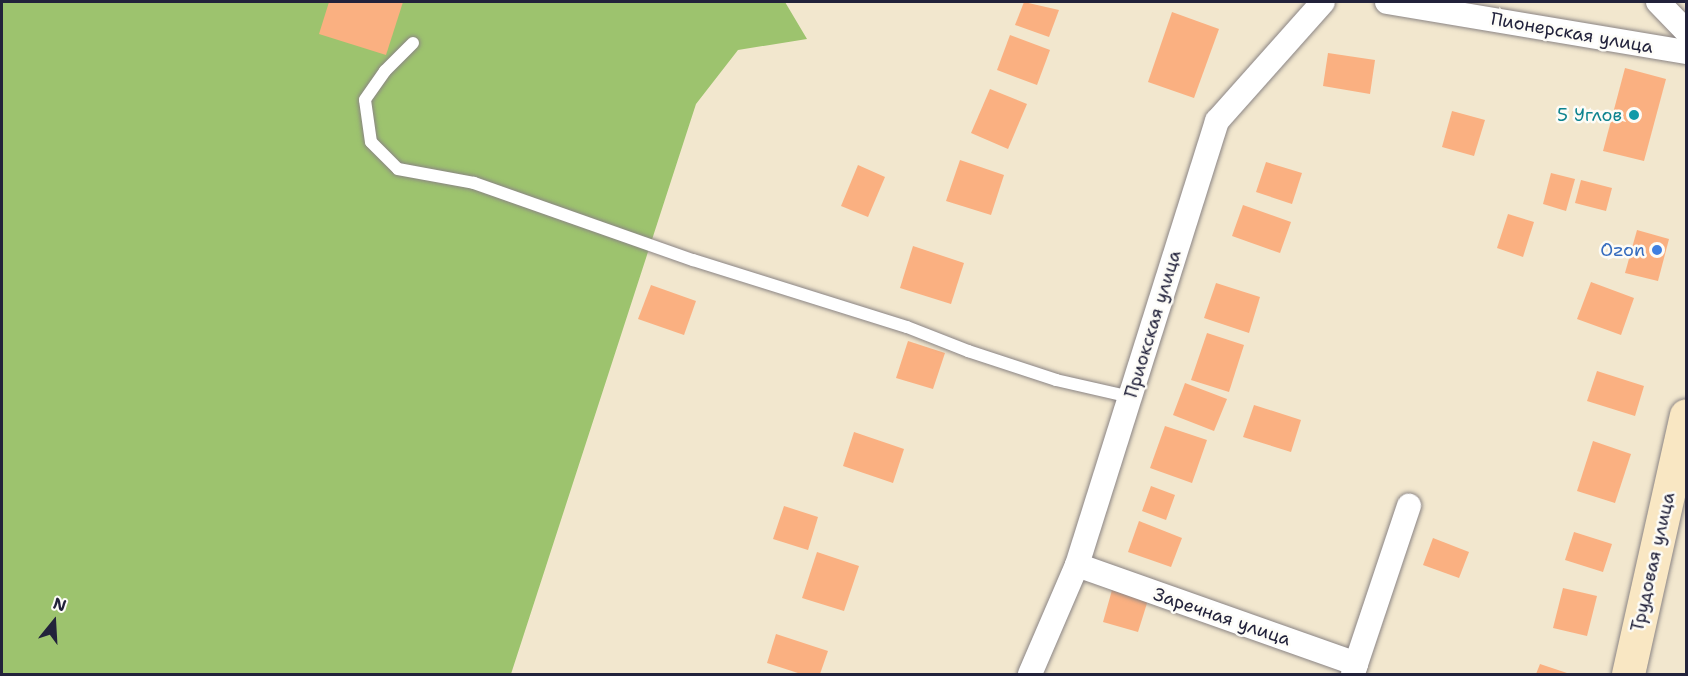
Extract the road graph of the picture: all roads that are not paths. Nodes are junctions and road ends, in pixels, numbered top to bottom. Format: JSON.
{"nodes":[{"id":1,"x":1323,"y":2,"type":"edge"},
{"id":2,"x":1387,"y":2,"type":"edge"},
{"id":3,"x":1658,"y":2,"type":"edge"},
{"id":4,"x":1686,"y":31,"type":"edge"},
{"id":5,"x":413,"y":43,"type":"dead end"},
{"id":6,"x":1686,"y":52,"type":"edge"},
{"id":7,"x":1130,"y":397,"type":"junction"},
{"id":8,"x":1686,"y":415,"type":"edge"},
{"id":9,"x":1408,"y":506,"type":"dead end"},
{"id":10,"x":1077,"y":566,"type":"junction"},
{"id":11,"x":1355,"y":669,"type":"edge"},
{"id":12,"x":1030,"y":675,"type":"edge"},
{"id":13,"x":1628,"y":675,"type":"edge"}],
"edges":[{"from":1,"to":7,"type":"street","name":"Приокская улица"},
{"from":2,"to":6,"type":"street","name":"Пионерская улица"},
{"from":3,"to":4,"type":"street"},
{"from":5,"to":7,"type":"lane"},
{"from":7,"to":10,"type":"street","name":"Приокская улица"},
{"from":8,"to":13,"type":"street","name":"Трудовая улица"},
{"from":9,"to":11,"type":"street"},
{"from":10,"to":11,"type":"street","name":"Заречная улица"},
{"from":10,"to":12,"type":"street","name":"Приокская улица"}]}
